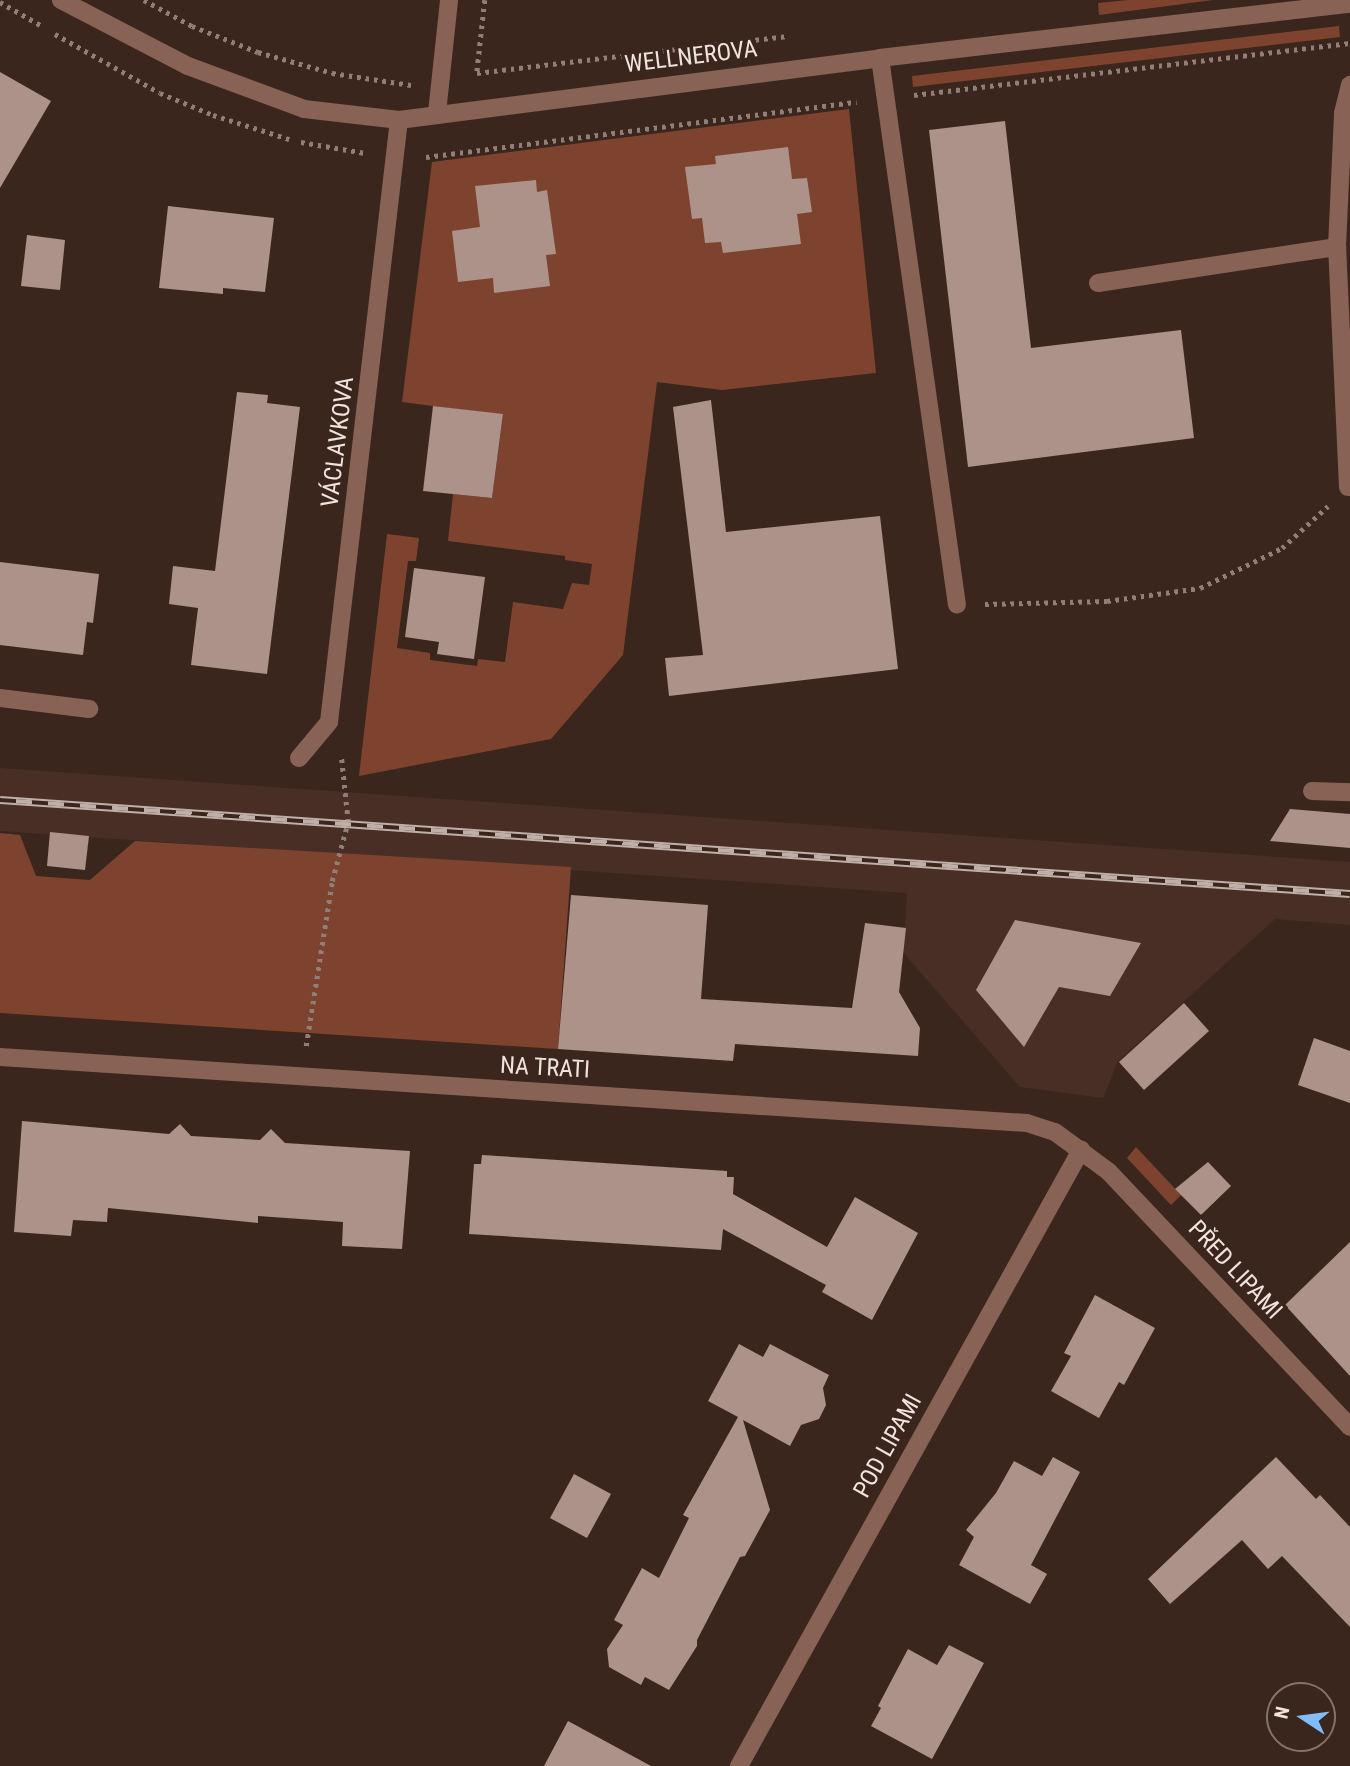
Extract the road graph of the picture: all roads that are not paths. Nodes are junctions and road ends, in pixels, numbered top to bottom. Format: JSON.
{"nodes":[{"id":1,"x":61,"y":0,"type":"edge"},
{"id":2,"x":449,"y":0,"type":"edge"},
{"id":3,"x":1350,"y":4,"type":"edge"},
{"id":4,"x":1246,"y":8,"type":"edge"},
{"id":5,"x":880,"y":58,"type":"junction"},
{"id":6,"x":1350,"y":85,"type":"edge"},
{"id":7,"x":437,"y":113,"type":"junction"},
{"id":8,"x":398,"y":120,"type":"junction"},
{"id":9,"x":1337,"y":247,"type":"junction"},
{"id":10,"x":1098,"y":283,"type":"dead end"},
{"id":11,"x":1348,"y":487,"type":"road end"},
{"id":12,"x":957,"y":605,"type":"road end"},
{"id":13,"x":0,"y":698,"type":"edge"},
{"id":14,"x":89,"y":709,"type":"dead end"},
{"id":15,"x":299,"y":758,"type":"dead end"},
{"id":16,"x":1312,"y":791,"type":"dead end"},
{"id":17,"x":1350,"y":792,"type":"edge"},
{"id":18,"x":0,"y":1057,"type":"edge"},
{"id":19,"x":1081,"y":1150,"type":"junction"},
{"id":20,"x":1350,"y":1427,"type":"edge"},
{"id":21,"x":739,"y":1766,"type":"edge"}],
"edges":[{"from":1,"to":8,"type":"street","name":"WELLNEROVA"},
{"from":2,"to":7,"type":"street"},
{"from":3,"to":4,"type":"street","name":"WELLNEROVA"},
{"from":4,"to":5,"type":"street","name":"WELLNEROVA"},
{"from":5,"to":7,"type":"street","name":"WELLNEROVA"},
{"from":5,"to":12,"type":"street"},
{"from":6,"to":9,"type":"street"},
{"from":7,"to":8,"type":"street","name":"WELLNEROVA"},
{"from":8,"to":15,"type":"street","name":"VÁCLAVKOVA"},
{"from":9,"to":10,"type":"street"},
{"from":9,"to":11,"type":"street"},
{"from":13,"to":14,"type":"street"},
{"from":16,"to":17,"type":"street"},
{"from":18,"to":19,"type":"street","name":"NA TRATI"},
{"from":19,"to":20,"type":"street","name":"PŘED LIPAMI"},
{"from":19,"to":21,"type":"street","name":"POD LIPAMI"}]}
